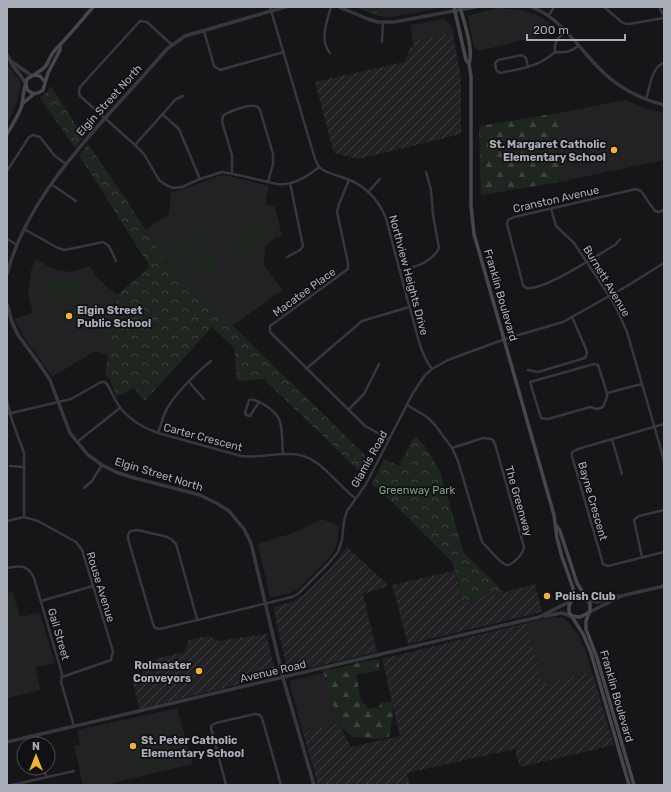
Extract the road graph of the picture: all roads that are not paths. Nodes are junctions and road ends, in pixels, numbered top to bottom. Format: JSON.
{"nodes":[{"id":1,"x":93,"y":7,"type":"edge"},
{"id":2,"x":285,"y":7,"type":"edge"},
{"id":3,"x":331,"y":7,"type":"edge"},
{"id":4,"x":339,"y":7,"type":"edge"},
{"id":5,"x":475,"y":7,"type":"edge"},
{"id":6,"x":532,"y":7,"type":"edge"},
{"id":7,"x":554,"y":7,"type":"edge"},
{"id":8,"x":604,"y":7,"type":"edge"},
{"id":9,"x":659,"y":7,"type":"edge"},
{"id":10,"x":271,"y":9,"type":"edge"},
{"id":11,"x":455,"y":9,"type":"edge"},
{"id":12,"x":461,"y":9,"type":"edge"},
{"id":13,"x":549,"y":15,"type":"junction"},
{"id":14,"x":664,"y":17,"type":"edge"},
{"id":15,"x":383,"y":22,"type":"junction"},
{"id":16,"x":204,"y":31,"type":"junction"},
{"id":17,"x":566,"y":31,"type":"junction"},
{"id":18,"x":382,"y":42,"type":"dead end"},
{"id":19,"x":172,"y":45,"type":"junction"},
{"id":20,"x":579,"y":45,"type":"junction"},
{"id":21,"x":60,"y":46,"type":"junction"},
{"id":22,"x":284,"y":52,"type":"junction"},
{"id":23,"x":556,"y":52,"type":"junction"},
{"id":24,"x":330,"y":53,"type":"dead end"},
{"id":25,"x":7,"y":55,"type":"edge"},
{"id":26,"x":12,"y":62,"type":"junction"},
{"id":27,"x":664,"y":63,"type":"edge"},
{"id":28,"x":469,"y":64,"type":"junction"},
{"id":29,"x":528,"y":67,"type":"junction"},
{"id":30,"x":33,"y":75,"type":"junction"},
{"id":31,"x":45,"y":82,"type":"junction"},
{"id":32,"x":25,"y":84,"type":"junction"},
{"id":33,"x":34,"y":94,"type":"junction"},
{"id":34,"x":183,"y":96,"type":"dead end"},
{"id":35,"x":646,"y":100,"type":"junction"},
{"id":36,"x":22,"y":104,"type":"junction"},
{"id":37,"x":664,"y":104,"type":"edge"},
{"id":38,"x":162,"y":114,"type":"junction"},
{"id":39,"x":105,"y":118,"type":"junction"},
{"id":40,"x":7,"y":134,"type":"edge"},
{"id":41,"x":135,"y":144,"type":"junction"},
{"id":42,"x":66,"y":164,"type":"junction"},
{"id":43,"x":319,"y":167,"type":"junction"},
{"id":44,"x":7,"y":171,"type":"edge"},
{"id":45,"x":426,"y":172,"type":"dead end"},
{"id":46,"x":232,"y":173,"type":"junction"},
{"id":47,"x":200,"y":179,"type":"junction"},
{"id":48,"x":380,"y":179,"type":"dead end"},
{"id":49,"x":349,"y":180,"type":"junction"},
{"id":50,"x":268,"y":182,"type":"junction"},
{"id":51,"x":290,"y":183,"type":"junction"},
{"id":52,"x":51,"y":184,"type":"junction"},
{"id":53,"x":369,"y":191,"type":"junction"},
{"id":54,"x":76,"y":201,"type":"dead end"},
{"id":55,"x":551,"y":209,"type":"junction"},
{"id":56,"x":664,"y":210,"type":"edge"},
{"id":57,"x":24,"y":229,"type":"junction"},
{"id":58,"x":7,"y":239,"type":"edge"},
{"id":59,"x":620,"y":239,"type":"dead end"},
{"id":60,"x":17,"y":245,"type":"junction"},
{"id":61,"x":287,"y":257,"type":"dead end"},
{"id":62,"x":586,"y":261,"type":"junction"},
{"id":63,"x":116,"y":262,"type":"dead end"},
{"id":64,"x":664,"y":263,"type":"edge"},
{"id":65,"x":400,"y":271,"type":"junction"},
{"id":66,"x":7,"y":274,"type":"edge"},
{"id":67,"x":608,"y":296,"type":"junction"},
{"id":68,"x":7,"y":304,"type":"edge"},
{"id":69,"x":409,"y":307,"type":"junction"},
{"id":70,"x":572,"y":317,"type":"junction"},
{"id":71,"x":505,"y":339,"type":"junction"},
{"id":72,"x":211,"y":361,"type":"dead end"},
{"id":73,"x":379,"y":364,"type":"dead end"},
{"id":74,"x":306,"y":369,"type":"junction"},
{"id":75,"x":432,"y":369,"type":"junction"},
{"id":76,"x":528,"y":370,"type":"dead end"},
{"id":77,"x":189,"y":382,"type":"junction"},
{"id":78,"x":642,"y":384,"type":"junction"},
{"id":79,"x":607,"y":393,"type":"junction"},
{"id":80,"x":204,"y":399,"type":"dead end"},
{"id":81,"x":7,"y":401,"type":"edge"},
{"id":82,"x":58,"y":402,"type":"junction"},
{"id":83,"x":259,"y":402,"type":"junction"},
{"id":84,"x":406,"y":405,"type":"junction"},
{"id":85,"x":120,"y":408,"type":"junction"},
{"id":86,"x":349,"y":409,"type":"junction"},
{"id":87,"x":9,"y":414,"type":"edge"},
{"id":88,"x":664,"y":424,"type":"edge"},
{"id":89,"x":654,"y":426,"type":"junction"},
{"id":90,"x":158,"y":434,"type":"junction"},
{"id":91,"x":389,"y":439,"type":"junction"},
{"id":92,"x":612,"y":439,"type":"junction"},
{"id":93,"x":77,"y":442,"type":"junction"},
{"id":94,"x":452,"y":448,"type":"junction"},
{"id":95,"x":283,"y":454,"type":"junction"},
{"id":96,"x":664,"y":460,"type":"edge"},
{"id":97,"x":102,"y":465,"type":"junction"},
{"id":98,"x":10,"y":466,"type":"dead end"},
{"id":99,"x":25,"y":467,"type":"junction"},
{"id":100,"x":622,"y":474,"type":"dead end"},
{"id":101,"x":84,"y":488,"type":"dead end"},
{"id":102,"x":355,"y":498,"type":"junction"},
{"id":103,"x":664,"y":510,"type":"edge"},
{"id":104,"x":24,"y":517,"type":"junction"},
{"id":105,"x":7,"y":521,"type":"edge"},
{"id":106,"x":556,"y":525,"type":"junction"},
{"id":107,"x":664,"y":552,"type":"edge"},
{"id":108,"x":642,"y":557,"type":"junction"},
{"id":109,"x":7,"y":568,"type":"edge"},
{"id":110,"x":92,"y":586,"type":"junction"},
{"id":111,"x":664,"y":586,"type":"edge"},
{"id":112,"x":621,"y":596,"type":"junction"},
{"id":113,"x":588,"y":600,"type":"junction"},
{"id":114,"x":41,"y":601,"type":"junction"},
{"id":115,"x":571,"y":602,"type":"junction"},
{"id":116,"x":266,"y":603,"type":"junction"},
{"id":117,"x":588,"y":613,"type":"junction"},
{"id":118,"x":543,"y":616,"type":"junction"},
{"id":119,"x":571,"y":616,"type":"junction"},
{"id":120,"x":197,"y":619,"type":"junction"},
{"id":121,"x":62,"y":676,"type":"junction"},
{"id":122,"x":283,"y":678,"type":"junction"},
{"id":123,"x":74,"y":726,"type":"junction"},
{"id":124,"x":38,"y":735,"type":"joint"},
{"id":125,"x":7,"y":742,"type":"edge"},
{"id":126,"x":74,"y":771,"type":"dead end"},
{"id":127,"x":46,"y":777,"type":"joint"},
{"id":128,"x":12,"y":785,"type":"edge"},
{"id":129,"x":226,"y":785,"type":"edge"},
{"id":130,"x":281,"y":785,"type":"edge"},
{"id":131,"x":314,"y":785,"type":"edge"},
{"id":132,"x":629,"y":785,"type":"edge"},
{"id":133,"x":634,"y":785,"type":"edge"}],
"edges":[{"from":1,"to":21,"type":"main road"},
{"from":2,"to":10,"type":"street","name":"Elgin Street North"},
{"from":3,"to":24,"type":"street"},
{"from":4,"to":15,"type":"street"},
{"from":5,"to":12,"type":"street"},
{"from":6,"to":13,"type":"street"},
{"from":7,"to":13,"type":"street"},
{"from":8,"to":14,"type":"street"},
{"from":9,"to":14,"type":"street"},
{"from":10,"to":16,"type":"street","name":"Elgin Street North"},
{"from":10,"to":22,"type":"street"},
{"from":11,"to":12,"type":"street"},
{"from":11,"to":15,"type":"street"},
{"from":11,"to":28,"type":"main road","name":"Franklin Boulevard"},
{"from":12,"to":28,"type":"main road","name":"Franklin Boulevard"},
{"from":13,"to":17,"type":"street"},
{"from":15,"to":18,"type":"street"},
{"from":16,"to":19,"type":"street","name":"Elgin Street North"},
{"from":16,"to":22,"type":"street"},
{"from":17,"to":20,"type":"street"},
{"from":17,"to":23,"type":"street"},
{"from":19,"to":39,"type":"street","name":"Elgin Street North"},
{"from":19,"to":39,"type":"street"},
{"from":20,"to":23,"type":"street"},
{"from":20,"to":35,"type":"street"},
{"from":21,"to":30,"type":"main road"},
{"from":21,"to":31,"type":"main road"},
{"from":22,"to":43,"type":"street"},
{"from":23,"to":29,"type":"street"},
{"from":25,"to":26,"type":"street"},
{"from":26,"to":30,"type":"street"},
{"from":26,"to":32,"type":"street"},
{"from":27,"to":35,"type":"street"},
{"from":28,"to":71,"type":"main road","name":"Franklin Boulevard"},
{"from":29,"to":29,"type":"street"},
{"from":30,"to":31,"type":"main road"},
{"from":30,"to":32,"type":"main road"},
{"from":31,"to":33,"type":"main road"},
{"from":32,"to":33,"type":"main road"},
{"from":32,"to":36,"type":"main road"},
{"from":33,"to":36,"type":"main road"},
{"from":34,"to":38,"type":"street"},
{"from":35,"to":37,"type":"street"},
{"from":36,"to":40,"type":"main road"},
{"from":38,"to":41,"type":"street"},
{"from":38,"to":47,"type":"street"},
{"from":39,"to":41,"type":"street"},
{"from":39,"to":42,"type":"street","name":"Elgin Street North"},
{"from":41,"to":47,"type":"street"},
{"from":42,"to":44,"type":"street"},
{"from":42,"to":52,"type":"street","name":"Elgin Street North"},
{"from":43,"to":49,"type":"street","name":"Northview Heights Drive"},
{"from":43,"to":51,"type":"street"},
{"from":45,"to":65,"type":"street"},
{"from":46,"to":47,"type":"street"},
{"from":46,"to":50,"type":"street"},
{"from":46,"to":50,"type":"street"},
{"from":48,"to":53,"type":"street"},
{"from":49,"to":53,"type":"street","name":"Northview Heights Drive"},
{"from":49,"to":74,"type":"street","name":"Macatee Place"},
{"from":50,"to":51,"type":"street"},
{"from":51,"to":61,"type":"street"},
{"from":52,"to":54,"type":"street"},
{"from":52,"to":57,"type":"street","name":"Elgin Street North"},
{"from":53,"to":65,"type":"street","name":"Northview Heights Drive"},
{"from":55,"to":56,"type":"street","name":"Cranston Avenue"},
{"from":55,"to":62,"type":"street","name":"Burnett Avenue"},
{"from":55,"to":62,"type":"street","name":"Cranston Avenue"},
{"from":57,"to":60,"type":"street","name":"Elgin Street North"},
{"from":57,"to":63,"type":"street"},
{"from":58,"to":60,"type":"street"},
{"from":59,"to":62,"type":"street"},
{"from":60,"to":66,"type":"street","name":"Elgin Street North"},
{"from":62,"to":67,"type":"street","name":"Burnett Avenue"},
{"from":64,"to":67,"type":"street","name":"Glamis Road"},
{"from":65,"to":69,"type":"street","name":"Northview Heights Drive"},
{"from":67,"to":70,"type":"street","name":"Glamis Road"},
{"from":67,"to":78,"type":"street","name":"Burnett Avenue"},
{"from":68,"to":82,"type":"street","name":"Elgin Street North"},
{"from":69,"to":74,"type":"street"},
{"from":69,"to":75,"type":"street","name":"Northview Heights Drive"},
{"from":70,"to":71,"type":"street","name":"Glamis Road"},
{"from":70,"to":76,"type":"street"},
{"from":71,"to":75,"type":"street","name":"Glamis Road"},
{"from":71,"to":106,"type":"main road","name":"Franklin Boulevard"},
{"from":72,"to":77,"type":"street"},
{"from":73,"to":86,"type":"street"},
{"from":74,"to":86,"type":"street","name":"Macatee Place"},
{"from":75,"to":84,"type":"street","name":"Glamis Road"},
{"from":77,"to":80,"type":"street"},
{"from":77,"to":90,"type":"street"},
{"from":78,"to":79,"type":"street"},
{"from":78,"to":89,"type":"street","name":"Burnett Avenue"},
{"from":79,"to":79,"type":"street"},
{"from":81,"to":87,"type":"street"},
{"from":82,"to":85,"type":"street","name":"Carter Crescent"},
{"from":82,"to":87,"type":"street"},
{"from":82,"to":93,"type":"street","name":"Elgin Street North"},
{"from":83,"to":83,"type":"street"},
{"from":83,"to":95,"type":"street"},
{"from":84,"to":91,"type":"street","name":"Glamis Road"},
{"from":84,"to":94,"type":"street","name":"The Greenway"},
{"from":85,"to":90,"type":"street","name":"Carter Crescent"},
{"from":85,"to":93,"type":"street"},
{"from":86,"to":91,"type":"street","name":"Macatee Place"},
{"from":87,"to":99,"type":"street"},
{"from":88,"to":89,"type":"street","name":"Bayne Crescent"},
{"from":89,"to":92,"type":"street","name":"Bayne Crescent"},
{"from":89,"to":96,"type":"street","name":"Burnett Avenue"},
{"from":90,"to":95,"type":"street","name":"Carter Crescent"},
{"from":91,"to":102,"type":"street","name":"Glamis Road"},
{"from":92,"to":100,"type":"street"},
{"from":92,"to":108,"type":"street","name":"Bayne Crescent"},
{"from":93,"to":97,"type":"street","name":"Elgin Street North"},
{"from":94,"to":94,"type":"street","name":"The Greenway"},
{"from":95,"to":102,"type":"street","name":"Carter Crescent"},
{"from":97,"to":101,"type":"street"},
{"from":97,"to":116,"type":"street","name":"Elgin Street North"},
{"from":98,"to":99,"type":"street"},
{"from":99,"to":104,"type":"street"},
{"from":102,"to":116,"type":"street","name":"Glamis Road"},
{"from":103,"to":108,"type":"street"},
{"from":104,"to":105,"type":"street"},
{"from":104,"to":110,"type":"street","name":"Rouse Avenue"},
{"from":106,"to":113,"type":"main road","name":"Franklin Boulevard"},
{"from":106,"to":115,"type":"main road","name":"Franklin Boulevard"},
{"from":107,"to":108,"type":"street","name":"Bayne Crescent"},
{"from":109,"to":114,"type":"street","name":"Gail Street"},
{"from":110,"to":114,"type":"street"},
{"from":110,"to":121,"type":"street","name":"Rouse Avenue"},
{"from":111,"to":112,"type":"street"},
{"from":112,"to":113,"type":"street"},
{"from":112,"to":117,"type":"street"},
{"from":113,"to":115,"type":"main road"},
{"from":113,"to":117,"type":"main road"},
{"from":114,"to":121,"type":"street","name":"Gail Street"},
{"from":115,"to":118,"type":"street","name":"Avenue Road"},
{"from":115,"to":119,"type":"main road"},
{"from":116,"to":120,"type":"street","name":"Glamis Road"},
{"from":116,"to":122,"type":"street","name":"Elgin Street North"},
{"from":117,"to":119,"type":"main road"},
{"from":117,"to":133,"type":"main road","name":"Franklin Boulevard"},
{"from":118,"to":119,"type":"street","name":"Avenue Road"},
{"from":118,"to":122,"type":"street","name":"Avenue Road"},
{"from":119,"to":132,"type":"main road","name":"Franklin Boulevard"},
{"from":120,"to":120,"type":"street","name":"Glamis Road"},
{"from":121,"to":123,"type":"street","name":"Gail Street"},
{"from":122,"to":123,"type":"street","name":"Avenue Road"},
{"from":122,"to":131,"type":"street","name":"Elgin Street North"},
{"from":123,"to":124,"type":"street","name":"Avenue Road"},
{"from":124,"to":125,"type":"street","name":"Avenue Road"},
{"from":126,"to":127,"type":"street"},
{"from":127,"to":128,"type":"street"},
{"from":129,"to":130,"type":"street"}]}
